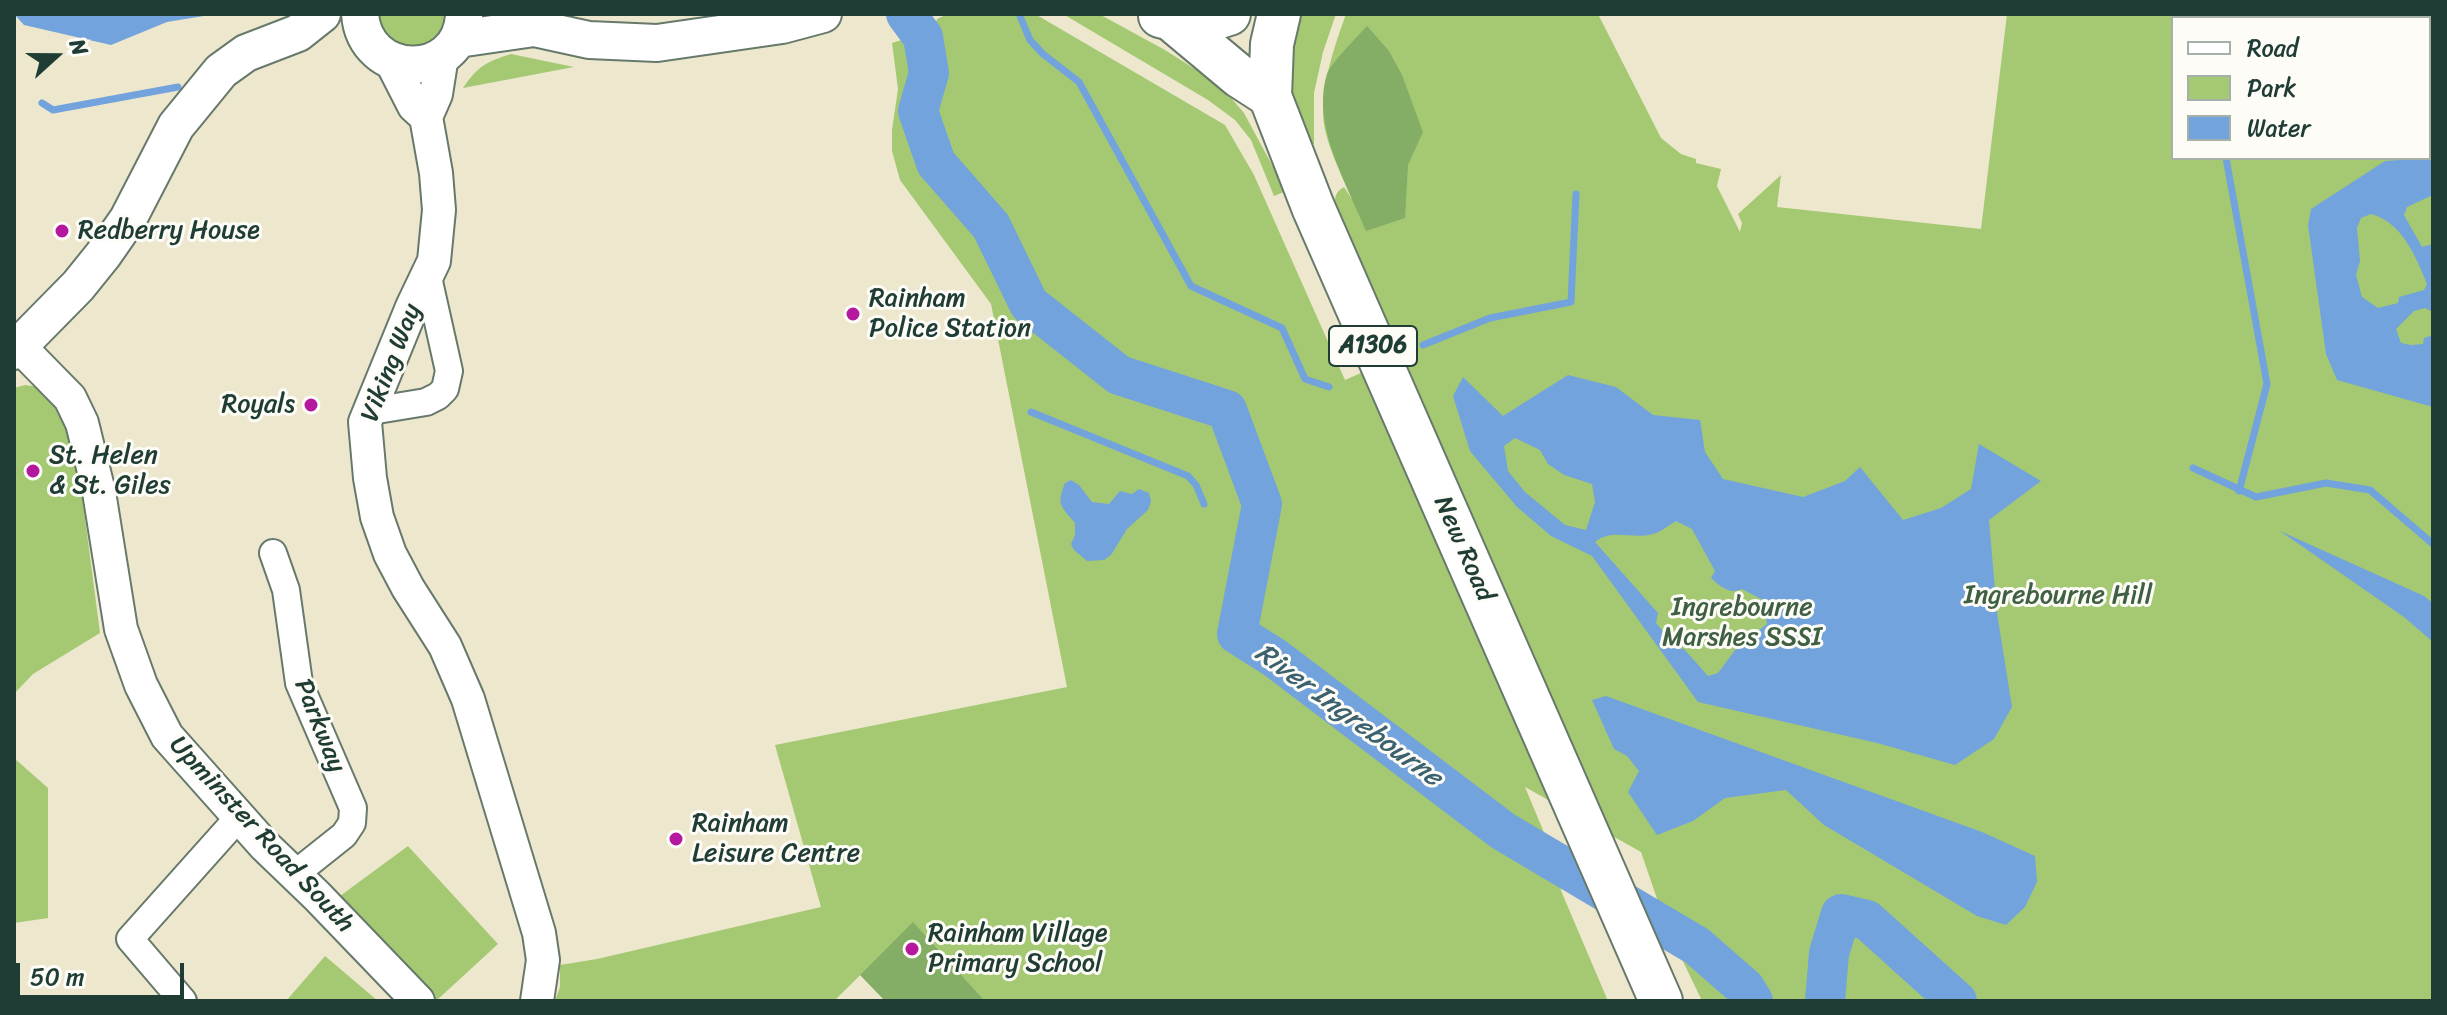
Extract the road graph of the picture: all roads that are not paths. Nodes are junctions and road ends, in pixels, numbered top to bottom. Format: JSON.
{"nodes":[{"id":1,"x":823,"y":14,"type":"edge"},
{"id":2,"x":1229,"y":14,"type":"edge"},
{"id":3,"x":1279,"y":14,"type":"edge"},
{"id":4,"x":1163,"y":17,"type":"edge"},
{"id":5,"x":526,"y":21,"type":"edge"},
{"id":6,"x":310,"y":23,"type":"edge"},
{"id":7,"x":455,"y":36,"type":"edge"},
{"id":8,"x":373,"y":38,"type":"edge"},
{"id":9,"x":1270,"y":96,"type":"junction"},
{"id":10,"x":426,"y":117,"type":"junction"},
{"id":11,"x":428,"y":277,"type":"junction"},
{"id":12,"x":16,"y":348,"type":"edge"},
{"id":13,"x":371,"y":411,"type":"junction"},
{"id":14,"x":273,"y":553,"type":"dead end"},
{"id":15,"x":239,"y":817,"type":"junction"},
{"id":16,"x":295,"y":874,"type":"junction"},
{"id":17,"x":1659,"y":997,"type":"edge"},
{"id":18,"x":183,"y":1001,"type":"edge"},
{"id":19,"x":418,"y":1001,"type":"edge"},
{"id":20,"x":537,"y":1001,"type":"edge"}],
"edges":[{"from":1,"to":5,"type":"main road"},
{"from":2,"to":4,"type":"main road"},
{"from":3,"to":9,"type":"main road","name":"New Road","number":"A1306"},
{"from":4,"to":9,"type":"main road"},
{"from":5,"to":7,"type":"main road"},
{"from":6,"to":8,"type":"main road"},
{"from":6,"to":12,"type":"main road"},
{"from":7,"to":8,"type":"main road"},
{"from":7,"to":10,"type":"street"},
{"from":8,"to":10,"type":"street"},
{"from":9,"to":17,"type":"main road","name":"New Road","number":"A1306"},
{"from":10,"to":11,"type":"street","name":"Viking Way"},
{"from":11,"to":13,"type":"street","name":"Viking Way"},
{"from":11,"to":13,"type":"street"},
{"from":12,"to":15,"type":"street","name":"Upminster Road South"},
{"from":13,"to":20,"type":"street","name":"Viking Way"},
{"from":14,"to":16,"type":"street","name":"Parkway"},
{"from":15,"to":16,"type":"street","name":"Upminster Road South"},
{"from":15,"to":18,"type":"street"},
{"from":16,"to":19,"type":"street","name":"Upminster Road South"}]}
